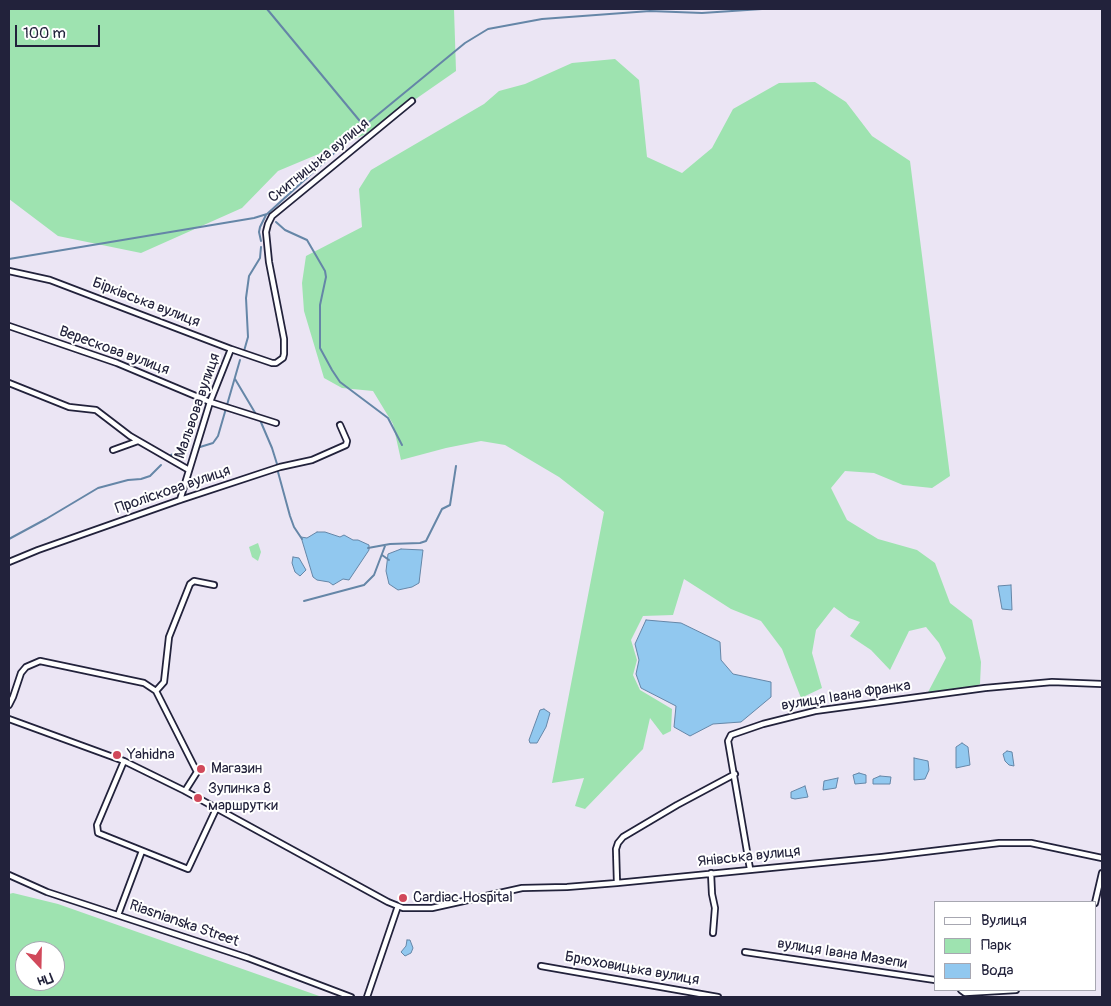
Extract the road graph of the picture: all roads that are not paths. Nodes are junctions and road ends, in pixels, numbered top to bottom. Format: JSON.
{"nodes":[{"id":1,"x":412,"y":102,"type":"dead end"},
{"id":2,"x":9,"y":271,"type":"edge"},
{"id":3,"x":9,"y":326,"type":"edge"},
{"id":4,"x":231,"y":349,"type":"junction"},
{"id":5,"x":272,"y":363,"type":"joint"},
{"id":6,"x":9,"y":382,"type":"edge"},
{"id":7,"x":210,"y":402,"type":"junction"},
{"id":8,"x":276,"y":422,"type":"dead end"},
{"id":9,"x":340,"y":425,"type":"dead end"},
{"id":10,"x":138,"y":441,"type":"junction"},
{"id":11,"x":113,"y":450,"type":"dead end"},
{"id":12,"x":189,"y":470,"type":"junction"},
{"id":13,"x":180,"y":500,"type":"junction"},
{"id":14,"x":9,"y":562,"type":"edge"},
{"id":15,"x":214,"y":585,"type":"dead end"},
{"id":16,"x":1102,"y":684,"type":"edge"},
{"id":17,"x":156,"y":691,"type":"junction"},
{"id":18,"x":9,"y":705,"type":"edge"},
{"id":19,"x":9,"y":719,"type":"edge"},
{"id":20,"x":124,"y":761,"type":"junction"},
{"id":21,"x":735,"y":774,"type":"junction"},
{"id":22,"x":185,"y":790,"type":"junction"},
{"id":23,"x":216,"y":807,"type":"junction"},
{"id":24,"x":142,"y":851,"type":"junction"},
{"id":25,"x":1102,"y":858,"type":"edge"},
{"id":26,"x":750,"y":869,"type":"junction"},
{"id":27,"x":711,"y":873,"type":"junction"},
{"id":28,"x":1102,"y":873,"type":"edge"},
{"id":29,"x":9,"y":875,"type":"edge"},
{"id":30,"x":617,"y":883,"type":"junction"},
{"id":31,"x":1095,"y":901,"type":"edge"},
{"id":32,"x":398,"y":906,"type":"junction"},
{"id":33,"x":118,"y":915,"type":"junction"},
{"id":34,"x":713,"y":933,"type":"dead end"},
{"id":35,"x":745,"y":952,"type":"dead end"},
{"id":36,"x":541,"y":966,"type":"dead end"},
{"id":37,"x":934,"y":980,"type":"edge"},
{"id":38,"x":990,"y":991,"type":"edge"},
{"id":39,"x":966,"y":995,"type":"edge"},
{"id":40,"x":351,"y":997,"type":"edge"},
{"id":41,"x":367,"y":997,"type":"edge"},
{"id":42,"x":718,"y":997,"type":"edge"},
{"id":43,"x":990,"y":997,"type":"edge"}],
"edges":[{"from":1,"to":5,"type":"street","name":"Скитницька вулиця"},
{"from":2,"to":4,"type":"street","name":"Бірківська вулиця"},
{"from":3,"to":7,"type":"street","name":"Верескова вулиця"},
{"from":4,"to":5,"type":"street","name":"Бірківська вулиця"},
{"from":4,"to":7,"type":"street","name":"Мальвова вулиця"},
{"from":6,"to":10,"type":"street"},
{"from":7,"to":8,"type":"street","name":"Верескова вулиця"},
{"from":7,"to":12,"type":"street","name":"Мальвова вулиця"},
{"from":9,"to":13,"type":"street","name":"Проліскова вулиця"},
{"from":10,"to":11,"type":"street"},
{"from":10,"to":12,"type":"street"},
{"from":12,"to":13,"type":"street","name":"Мальвова вулиця"},
{"from":13,"to":14,"type":"street","name":"Проліскова вулиця"},
{"from":15,"to":17,"type":"street"},
{"from":16,"to":21,"type":"street","name":"вулиця Івана Франка"},
{"from":17,"to":18,"type":"street"},
{"from":17,"to":22,"type":"street"},
{"from":19,"to":20,"type":"street"},
{"from":20,"to":22,"type":"street"},
{"from":20,"to":24,"type":"street"},
{"from":21,"to":26,"type":"street","name":"вулиця Івана Франка"},
{"from":21,"to":30,"type":"street"},
{"from":22,"to":23,"type":"street"},
{"from":23,"to":24,"type":"street"},
{"from":23,"to":32,"type":"street"},
{"from":24,"to":33,"type":"street"},
{"from":25,"to":26,"type":"street","name":"Янівська вулиця"},
{"from":26,"to":27,"type":"street","name":"Янівська вулиця"},
{"from":27,"to":30,"type":"street","name":"Янівська вулиця"},
{"from":27,"to":34,"type":"street"},
{"from":28,"to":31,"type":"street"},
{"from":29,"to":33,"type":"street","name":"Riasnianska Street"},
{"from":30,"to":32,"type":"street","name":"Янівська вулиця"},
{"from":32,"to":41,"type":"street"},
{"from":33,"to":40,"type":"street","name":"Riasnianska Street"},
{"from":35,"to":37,"type":"street","name":"вулиця Івана Мазепи"},
{"from":36,"to":42,"type":"street","name":"Брюховицька вулиця"},
{"from":38,"to":39,"type":"street"},
{"from":38,"to":43,"type":"street"}]}
